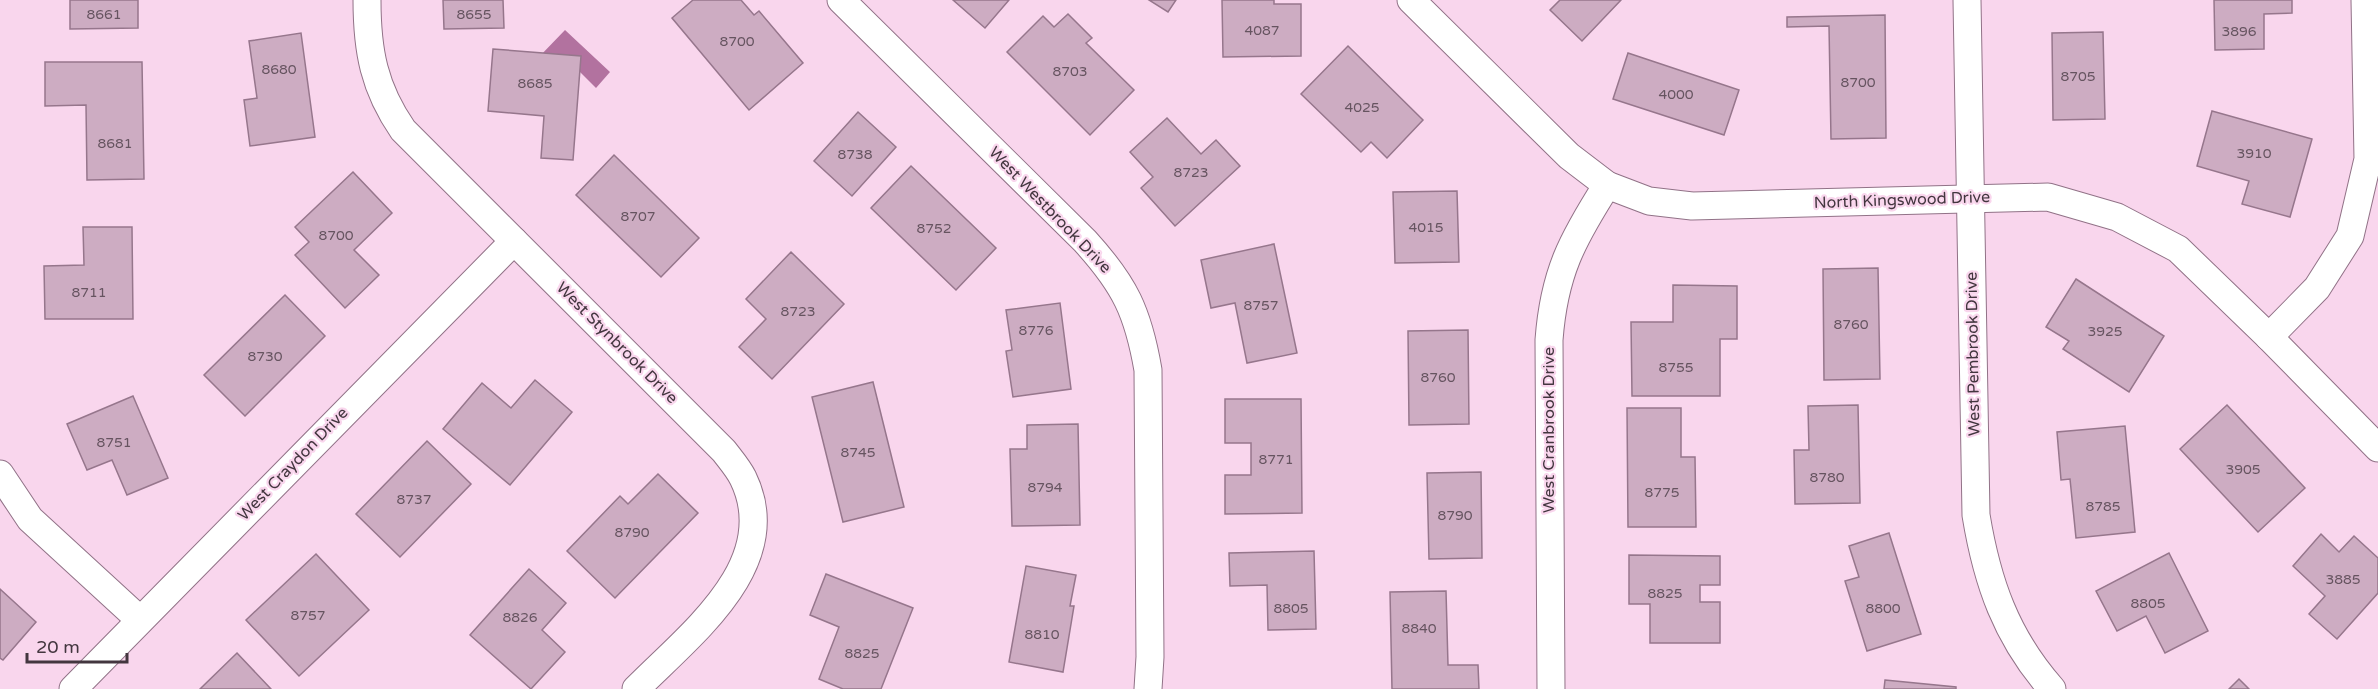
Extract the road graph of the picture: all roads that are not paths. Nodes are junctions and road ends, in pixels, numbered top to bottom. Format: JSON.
{"nodes":[{"id":1,"x":367,"y":0,"type":"edge"},
{"id":2,"x":841,"y":0,"type":"edge"},
{"id":3,"x":1411,"y":0,"type":"edge"},
{"id":4,"x":1967,"y":0,"type":"edge"},
{"id":5,"x":2365,"y":0,"type":"edge"},
{"id":6,"x":1607,"y":185,"type":"junction"},
{"id":7,"x":1971,"y":198,"type":"junction"},
{"id":8,"x":514,"y":241,"type":"junction"},
{"id":9,"x":2270,"y":337,"type":"junction"},
{"id":10,"x":2378,"y":448,"type":"edge"},
{"id":11,"x":0,"y":474,"type":"edge"},
{"id":12,"x":140,"y":620,"type":"junction"},
{"id":13,"x":73,"y":689,"type":"edge"},
{"id":14,"x":636,"y":689,"type":"edge"},
{"id":15,"x":1148,"y":689,"type":"edge"},
{"id":16,"x":1551,"y":689,"type":"edge"},
{"id":17,"x":2052,"y":689,"type":"edge"}],
"edges":[{"from":1,"to":8,"type":"street","name":"West Stynbrook Drive"},
{"from":2,"to":15,"type":"street","name":"West Westbrook Drive"},
{"from":3,"to":6,"type":"street","name":"North Kingswood Drive"},
{"from":4,"to":7,"type":"street","name":"West Pembrook Drive"},
{"from":5,"to":9,"type":"street"},
{"from":6,"to":7,"type":"street","name":"North Kingswood Drive"},
{"from":6,"to":16,"type":"street","name":"West Cranbrook Drive"},
{"from":7,"to":9,"type":"street","name":"North Kingswood Drive"},
{"from":7,"to":17,"type":"street","name":"West Pembrook Drive"},
{"from":8,"to":12,"type":"street","name":"West Craydon Drive"},
{"from":8,"to":14,"type":"street","name":"West Stynbrook Drive"},
{"from":9,"to":10,"type":"street","name":"North Kingswood Drive"},
{"from":11,"to":12,"type":"street"},
{"from":12,"to":13,"type":"street","name":"West Craydon Drive"}]}
